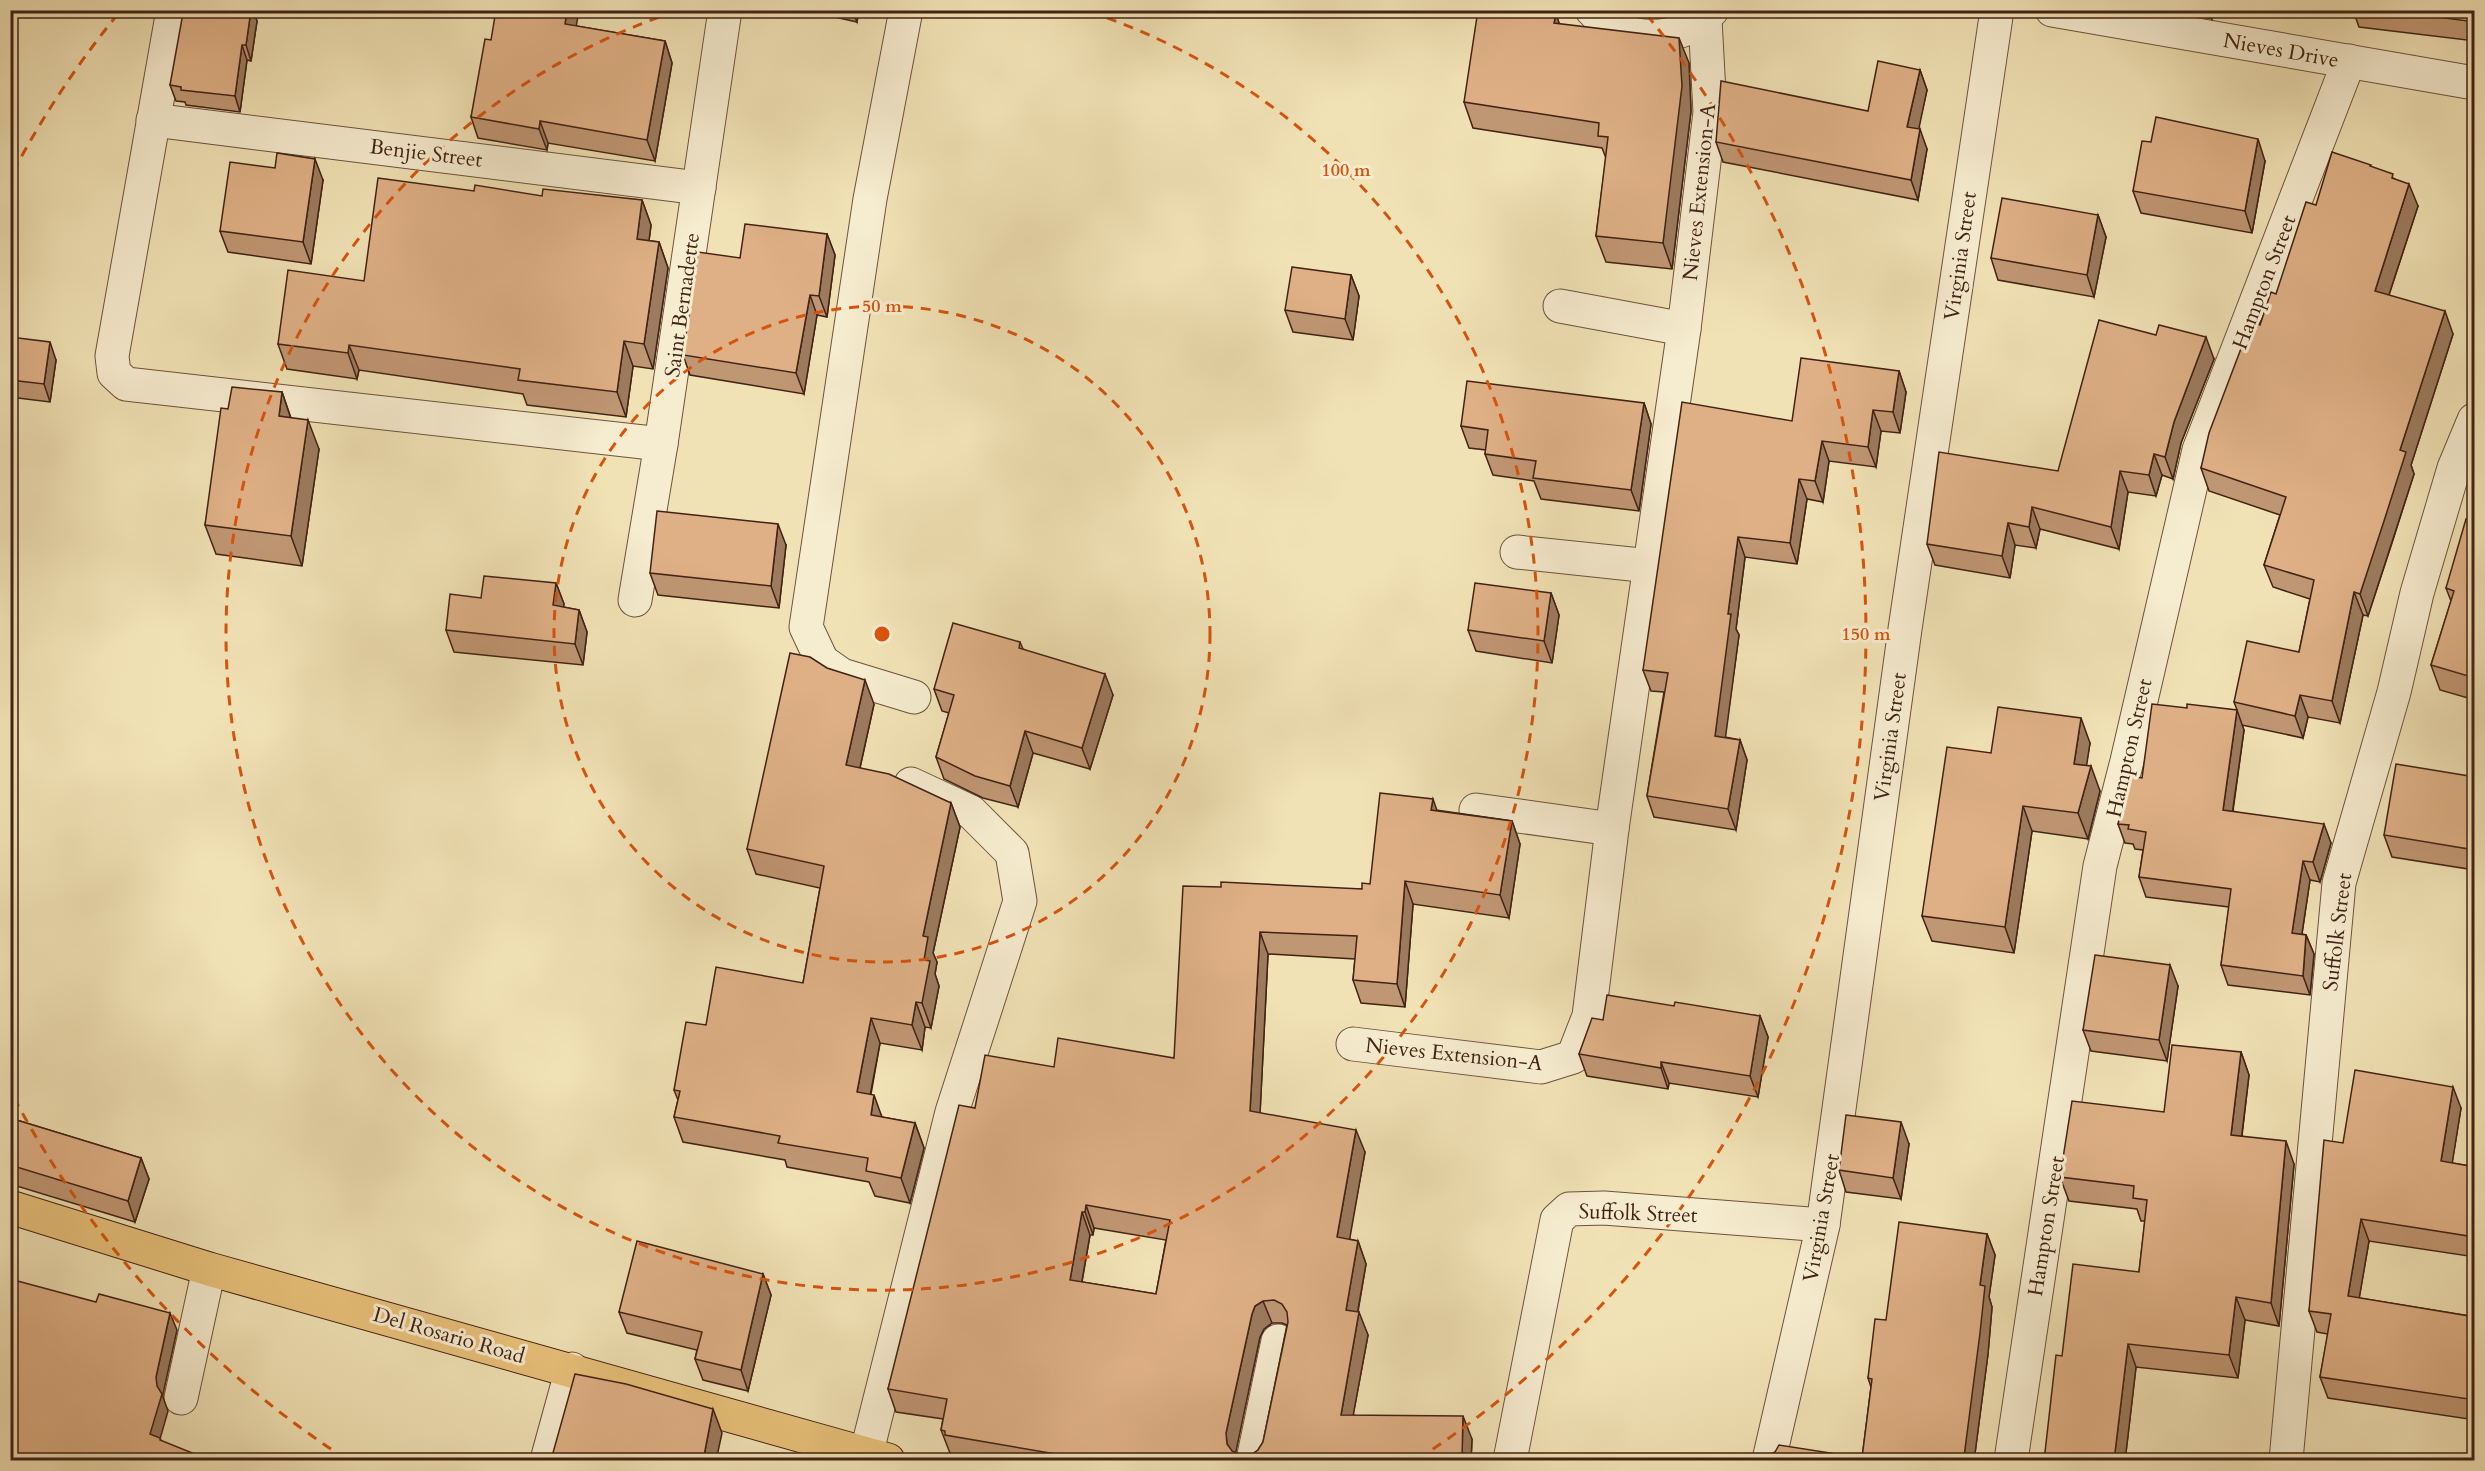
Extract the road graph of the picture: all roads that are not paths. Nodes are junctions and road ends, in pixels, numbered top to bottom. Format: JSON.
{"nodes":[{"id":1,"x":173,"y":10,"type":"edge"},
{"id":2,"x":725,"y":10,"type":"edge"},
{"id":3,"x":906,"y":10,"type":"edge"},
{"id":4,"x":1592,"y":10,"type":"edge"},
{"id":5,"x":1997,"y":10,"type":"edge"},
{"id":6,"x":2052,"y":10,"type":"edge"},
{"id":7,"x":1709,"y":15,"type":"edge"},
{"id":8,"x":2349,"y":62,"type":"junction"},
{"id":9,"x":2475,"y":83,"type":"edge"},
{"id":10,"x":153,"y":120,"type":"junction"},
{"id":11,"x":699,"y":188,"type":"junction"},
{"id":12,"x":1560,"y":306,"type":"dead end"},
{"id":13,"x":1684,"y":329,"type":"junction"},
{"id":14,"x":2475,"y":420,"type":"edge"},
{"id":15,"x":661,"y":444,"type":"junction"},
{"id":16,"x":1517,"y":552,"type":"dead end"},
{"id":17,"x":1650,"y":566,"type":"junction"},
{"id":18,"x":635,"y":600,"type":"dead end"},
{"id":19,"x":914,"y":697,"type":"dead end"},
{"id":20,"x":902,"y":780,"type":"edge"},
{"id":21,"x":1476,"y":810,"type":"dead end"},
{"id":22,"x":1612,"y":829,"type":"junction"},
{"id":23,"x":1353,"y":1044,"type":"dead end"},
{"id":24,"x":10,"y":1207,"type":"edge"},
{"id":25,"x":1823,"y":1225,"type":"junction"},
{"id":26,"x":209,"y":1269,"type":"junction"},
{"id":27,"x":1278,"y":1341,"type":"dead end"},
{"id":28,"x":572,"y":1370,"type":"junction"},
{"id":29,"x":181,"y":1398,"type":"dead end"},
{"id":30,"x":877,"y":1458,"type":"edge"},
{"id":31,"x":547,"y":1461,"type":"edge"},
{"id":32,"x":1253,"y":1461,"type":"edge"},
{"id":33,"x":1510,"y":1461,"type":"edge"},
{"id":34,"x":1769,"y":1461,"type":"edge"},
{"id":35,"x":2011,"y":1461,"type":"edge"},
{"id":36,"x":2286,"y":1461,"type":"edge"}],
"edges":[{"from":1,"to":10,"type":"street"},
{"from":2,"to":11,"type":"street","name":"Saint Bernadette"},
{"from":3,"to":19,"type":"street"},
{"from":4,"to":7,"type":"street"},
{"from":5,"to":25,"type":"street","name":"Virginia Street"},
{"from":6,"to":8,"type":"street","name":"Nieves Drive"},
{"from":7,"to":13,"type":"street","name":"Nieves Extension-A"},
{"from":8,"to":9,"type":"street","name":"Nieves Drive"},
{"from":8,"to":35,"type":"street","name":"Hampton Street"},
{"from":10,"to":11,"type":"street","name":"Benjie Street"},
{"from":10,"to":15,"type":"street"},
{"from":11,"to":15,"type":"street","name":"Saint Bernadette"},
{"from":12,"to":13,"type":"street"},
{"from":13,"to":17,"type":"street","name":"Nieves Extension-A"},
{"from":14,"to":36,"type":"street","name":"Suffolk Street"},
{"from":15,"to":18,"type":"street","name":"Saint Bernadette"},
{"from":16,"to":17,"type":"street"},
{"from":17,"to":22,"type":"street","name":"Nieves Extension-A"},
{"from":20,"to":30,"type":"street"},
{"from":21,"to":22,"type":"street"},
{"from":22,"to":23,"type":"street","name":"Nieves Extension-A"},
{"from":24,"to":26,"type":"main road","name":"Del Rosario Road"},
{"from":25,"to":33,"type":"street","name":"Suffolk Street"},
{"from":25,"to":34,"type":"street","name":"Virginia Street"},
{"from":26,"to":28,"type":"main road","name":"Del Rosario Road"},
{"from":26,"to":29,"type":"street"},
{"from":27,"to":32,"type":"street"},
{"from":28,"to":30,"type":"main road","name":"Del Rosario Road"},
{"from":28,"to":31,"type":"street"}]}
